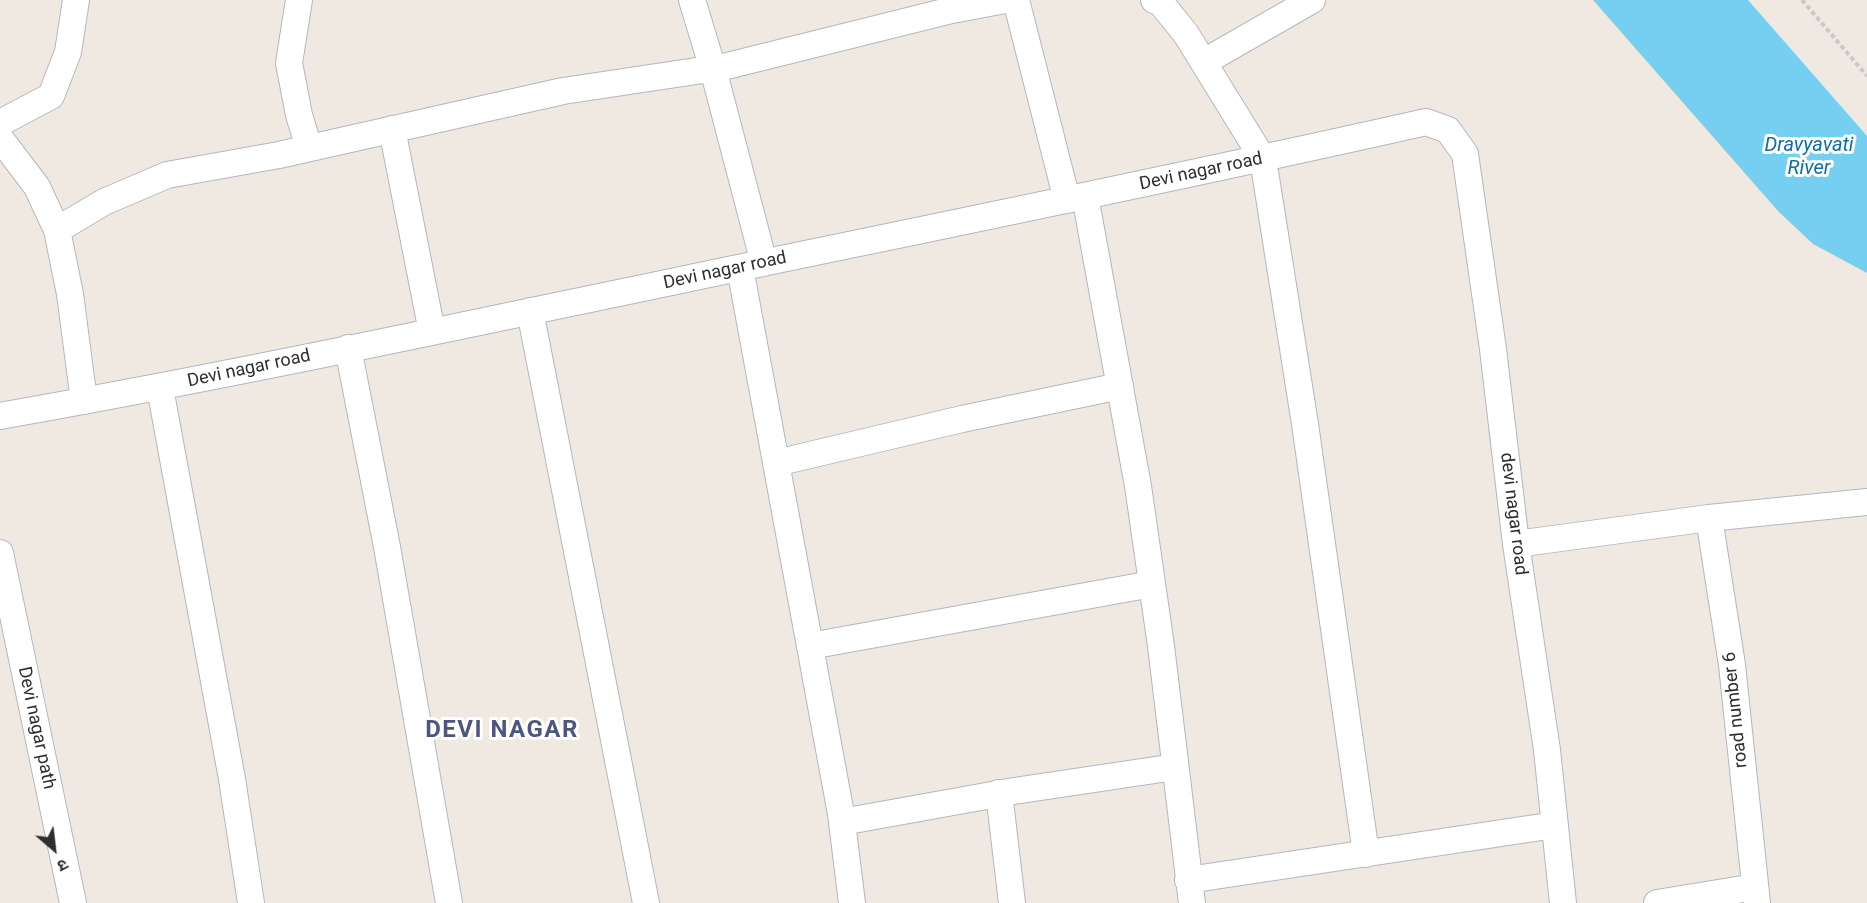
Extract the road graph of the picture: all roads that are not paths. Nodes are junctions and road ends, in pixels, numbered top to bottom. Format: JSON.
{"nodes":[{"id":1,"x":75,"y":0,"type":"edge"},
{"id":2,"x":299,"y":0,"type":"edge"},
{"id":3,"x":692,"y":0,"type":"edge"},
{"id":4,"x":1005,"y":0,"type":"edge"},
{"id":5,"x":1016,"y":0,"type":"edge"},
{"id":6,"x":1312,"y":0,"type":"edge"},
{"id":7,"x":1159,"y":1,"type":"edge"},
{"id":8,"x":1204,"y":62,"type":"junction"},
{"id":9,"x":713,"y":69,"type":"junction"},
{"id":10,"x":0,"y":123,"type":"edge"},
{"id":11,"x":392,"y":129,"type":"junction"},
{"id":12,"x":1448,"y":130,"type":"joint"},
{"id":13,"x":0,"y":138,"type":"edge"},
{"id":14,"x":309,"y":148,"type":"junction"},
{"id":15,"x":1263,"y":159,"type":"junction"},
{"id":16,"x":1076,"y":198,"type":"junction"},
{"id":17,"x":57,"y":230,"type":"junction"},
{"id":18,"x":752,"y":265,"type":"junction"},
{"id":19,"x":530,"y":311,"type":"junction"},
{"id":20,"x":432,"y":332,"type":"junction"},
{"id":21,"x":348,"y":348,"type":"junction"},
{"id":22,"x":1120,"y":386,"type":"junction"},
{"id":23,"x":160,"y":388,"type":"junction"},
{"id":24,"x":84,"y":401,"type":"junction"},
{"id":25,"x":0,"y":416,"type":"edge"},
{"id":26,"x":776,"y":463,"type":"junction"},
{"id":27,"x":1867,"y":502,"type":"edge"},
{"id":28,"x":1709,"y":518,"type":"junction"},
{"id":29,"x":1516,"y":544,"type":"junction"},
{"id":30,"x":0,"y":553,"type":"edge"},
{"id":31,"x":1152,"y":584,"type":"junction"},
{"id":32,"x":810,"y":646,"type":"junction"},
{"id":33,"x":1175,"y":767,"type":"junction"},
{"id":34,"x":999,"y":793,"type":"junction"},
{"id":35,"x":842,"y":822,"type":"junction"},
{"id":36,"x":1555,"y":825,"type":"junction"},
{"id":37,"x":1366,"y":854,"type":"junction"},
{"id":38,"x":1190,"y":892,"type":"edge"},
{"id":39,"x":1756,"y":895,"type":"edge"},
{"id":40,"x":73,"y":903,"type":"edge"},
{"id":41,"x":251,"y":903,"type":"edge"},
{"id":42,"x":449,"y":903,"type":"edge"},
{"id":43,"x":646,"y":903,"type":"edge"},
{"id":44,"x":852,"y":903,"type":"edge"},
{"id":45,"x":1012,"y":903,"type":"edge"},
{"id":46,"x":1563,"y":903,"type":"edge"},
{"id":47,"x":1657,"y":903,"type":"edge"}],
"edges":[{"from":1,"to":10,"type":"street"},
{"from":2,"to":14,"type":"street"},
{"from":3,"to":9,"type":"street"},
{"from":4,"to":9,"type":"street"},
{"from":5,"to":16,"type":"street"},
{"from":6,"to":8,"type":"street"},
{"from":7,"to":8,"type":"street"},
{"from":8,"to":15,"type":"street"},
{"from":9,"to":11,"type":"street"},
{"from":9,"to":18,"type":"street"},
{"from":11,"to":14,"type":"street"},
{"from":11,"to":20,"type":"street"},
{"from":12,"to":15,"type":"street","name":"Devi nagar road"},
{"from":12,"to":29,"type":"street","name":"devi nagar road"},
{"from":13,"to":17,"type":"street"},
{"from":14,"to":17,"type":"street"},
{"from":15,"to":16,"type":"street","name":"Devi nagar road"},
{"from":15,"to":37,"type":"street"},
{"from":16,"to":18,"type":"street","name":"Devi nagar road"},
{"from":16,"to":22,"type":"street"},
{"from":17,"to":24,"type":"street"},
{"from":18,"to":19,"type":"street","name":"Devi nagar road"},
{"from":18,"to":26,"type":"street"},
{"from":19,"to":20,"type":"street","name":"Devi nagar road"},
{"from":19,"to":43,"type":"street"},
{"from":20,"to":21,"type":"street","name":"Devi nagar road"},
{"from":21,"to":23,"type":"street","name":"Devi nagar road"},
{"from":21,"to":42,"type":"street"},
{"from":22,"to":26,"type":"street"},
{"from":22,"to":31,"type":"street"},
{"from":23,"to":24,"type":"street","name":"Devi nagar road"},
{"from":23,"to":41,"type":"street"},
{"from":24,"to":25,"type":"street","name":"Devi nagar road"},
{"from":26,"to":32,"type":"street"},
{"from":27,"to":28,"type":"street"},
{"from":28,"to":29,"type":"street"},
{"from":28,"to":39,"type":"street","name":"road number 6"},
{"from":29,"to":36,"type":"street","name":"devi nagar road"},
{"from":30,"to":40,"type":"street","name":"Devi nagar path"},
{"from":31,"to":32,"type":"street"},
{"from":31,"to":33,"type":"street"},
{"from":32,"to":35,"type":"street"},
{"from":33,"to":34,"type":"street"},
{"from":33,"to":38,"type":"street"},
{"from":34,"to":35,"type":"street"},
{"from":34,"to":45,"type":"street"},
{"from":35,"to":44,"type":"street"},
{"from":36,"to":37,"type":"street"},
{"from":36,"to":46,"type":"street","name":"devi nagar road"},
{"from":37,"to":38,"type":"street"},
{"from":39,"to":47,"type":"street"}]}
